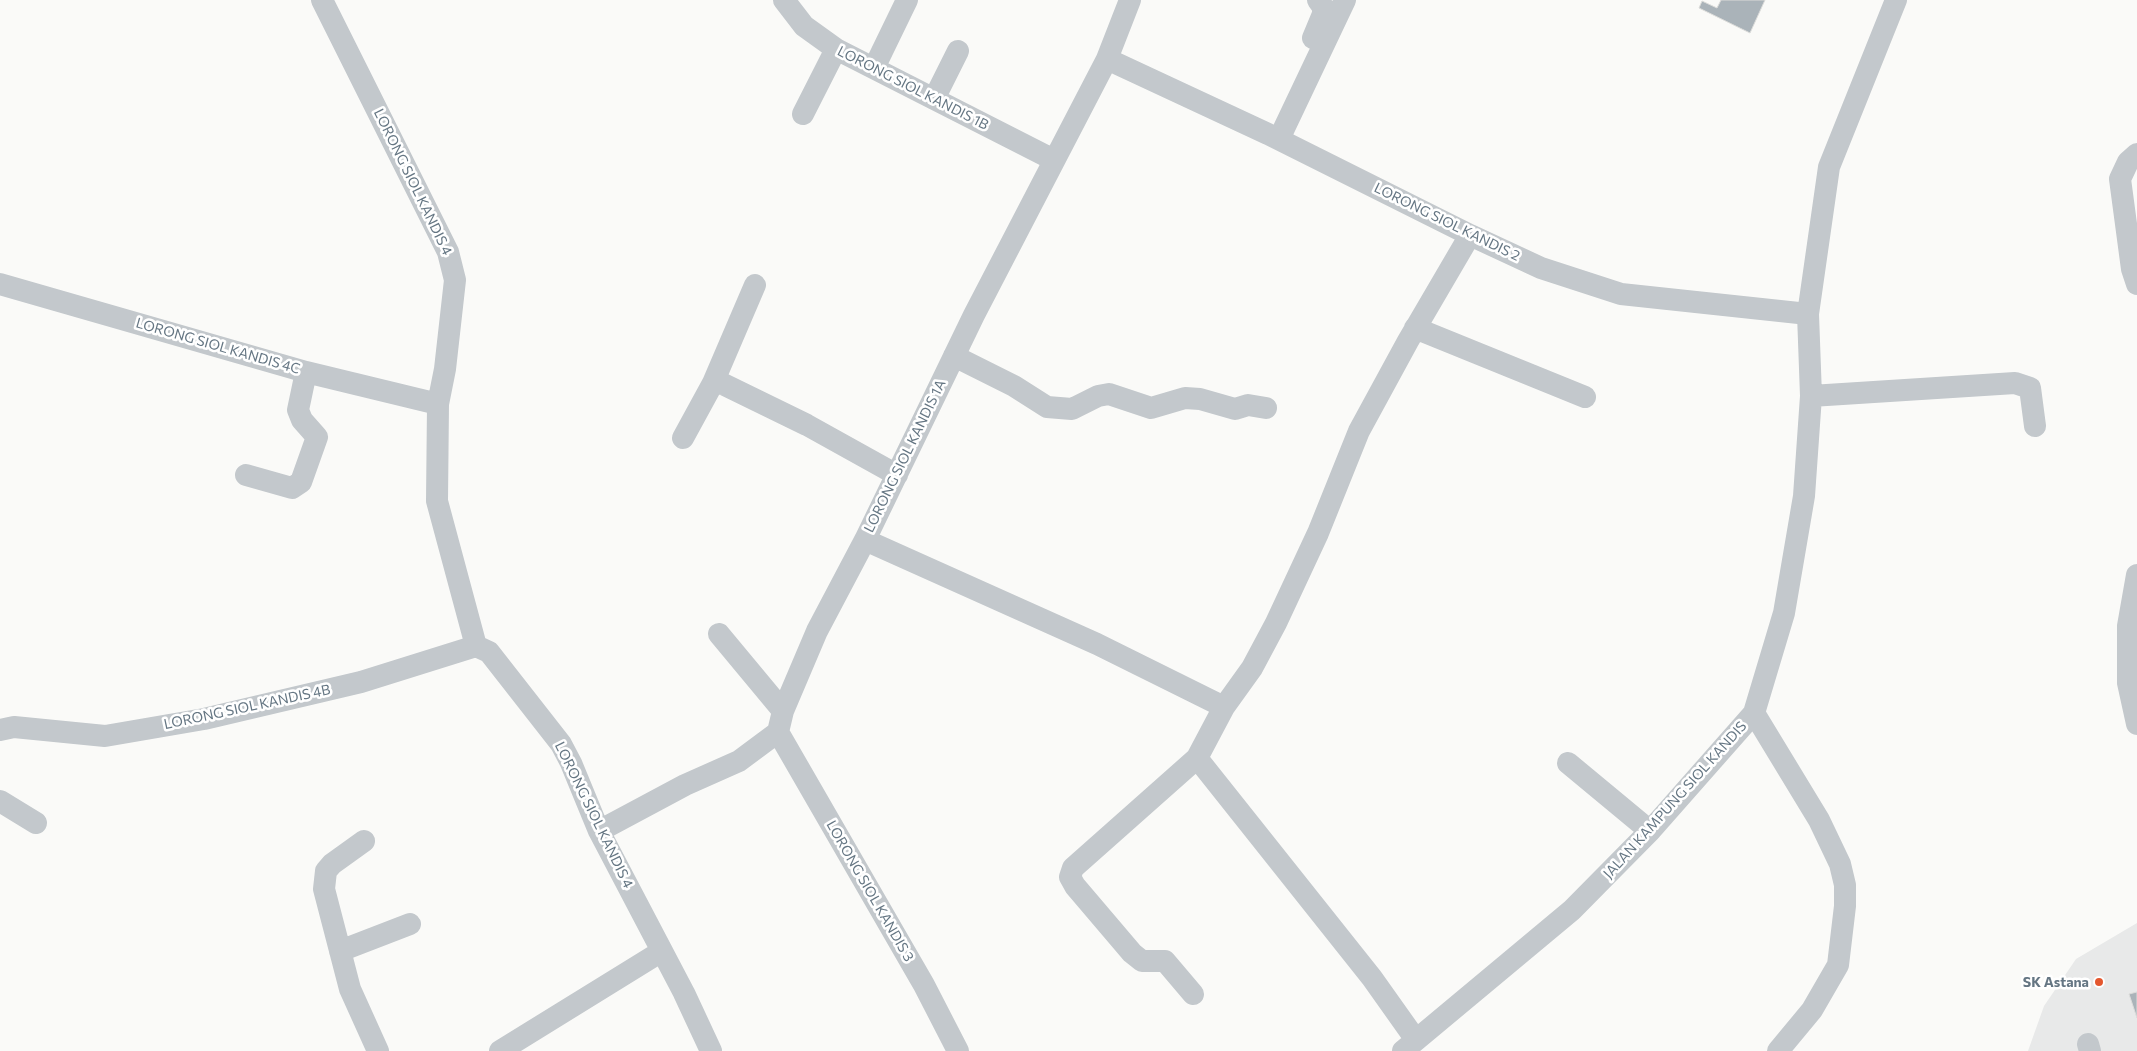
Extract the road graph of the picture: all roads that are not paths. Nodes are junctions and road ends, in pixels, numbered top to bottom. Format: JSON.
{"nodes":[{"id":1,"x":322,"y":0,"type":"edge"},
{"id":2,"x":784,"y":0,"type":"edge"},
{"id":3,"x":907,"y":0,"type":"edge"},
{"id":4,"x":1130,"y":0,"type":"edge"},
{"id":5,"x":1318,"y":0,"type":"edge"},
{"id":6,"x":1345,"y":0,"type":"edge"},
{"id":7,"x":1896,"y":0,"type":"edge"},
{"id":8,"x":836,"y":49,"type":"junction"},
{"id":9,"x":958,"y":51,"type":"dead end"},
{"id":10,"x":1107,"y":59,"type":"junction"},
{"id":11,"x":874,"y":68,"type":"junction"},
{"id":12,"x":934,"y":98,"type":"junction"},
{"id":13,"x":803,"y":114,"type":"dead end"},
{"id":14,"x":1273,"y":137,"type":"junction"},
{"id":15,"x":2137,"y":154,"type":"edge"},
{"id":16,"x":1054,"y":160,"type":"junction"},
{"id":17,"x":1470,"y":235,"type":"junction"},
{"id":18,"x":2,"y":281,"type":"edge"},
{"id":19,"x":2137,"y":284,"type":"edge"},
{"id":20,"x":755,"y":285,"type":"dead end"},
{"id":21,"x":1808,"y":314,"type":"junction"},
{"id":22,"x":1415,"y":328,"type":"junction"},
{"id":23,"x":954,"y":356,"type":"junction"},
{"id":24,"x":306,"y":372,"type":"junction"},
{"id":25,"x":713,"y":383,"type":"junction"},
{"id":26,"x":1811,"y":396,"type":"junction"},
{"id":27,"x":1585,"y":397,"type":"dead end"},
{"id":28,"x":438,"y":404,"type":"junction"},
{"id":29,"x":1266,"y":408,"type":"dead end"},
{"id":30,"x":2035,"y":426,"type":"dead end"},
{"id":31,"x":683,"y":438,"type":"dead end"},
{"id":32,"x":246,"y":475,"type":"dead end"},
{"id":33,"x":897,"y":475,"type":"junction"},
{"id":34,"x":864,"y":540,"type":"junction"},
{"id":35,"x":2137,"y":575,"type":"edge"},
{"id":36,"x":719,"y":634,"type":"dead end"},
{"id":37,"x":476,"y":646,"type":"junction"},
{"id":38,"x":1224,"y":706,"type":"junction"},
{"id":39,"x":1754,"y":713,"type":"junction"},
{"id":40,"x":781,"y":722,"type":"junction"},
{"id":41,"x":5,"y":724,"type":"edge"},
{"id":42,"x":2137,"y":724,"type":"edge"},
{"id":43,"x":1197,"y":758,"type":"junction"},
{"id":44,"x":1568,"y":763,"type":"dead end"},
{"id":45,"x":0,"y":801,"type":"edge"},
{"id":46,"x":36,"y":823,"type":"dead end"},
{"id":47,"x":599,"y":831,"type":"junction"},
{"id":48,"x":1650,"y":831,"type":"junction"},
{"id":49,"x":364,"y":841,"type":"dead end"},
{"id":50,"x":410,"y":924,"type":"dead end"},
{"id":51,"x":662,"y":951,"type":"junction"},
{"id":52,"x":340,"y":952,"type":"junction"},
{"id":53,"x":1193,"y":994,"type":"dead end"},
{"id":54,"x":1409,"y":1045,"type":"edge"},
{"id":55,"x":378,"y":1051,"type":"edge"},
{"id":56,"x":501,"y":1051,"type":"edge"},
{"id":57,"x":711,"y":1051,"type":"edge"},
{"id":58,"x":958,"y":1051,"type":"edge"},
{"id":59,"x":1778,"y":1051,"type":"edge"}],
"edges":[{"from":1,"to":28,"type":"street","name":"LORONG SIOL KANDIS 4"},
{"from":2,"to":8,"type":"street","name":"LORONG SIOL KANDIS 1B"},
{"from":3,"to":11,"type":"street"},
{"from":4,"to":10,"type":"street","name":"LORONG SIOL KANDIS 1A"},
{"from":5,"to":14,"type":"street"},
{"from":6,"to":14,"type":"street"},
{"from":7,"to":21,"type":"street","name":"JALAN KAMPUNG SIOL KANDIS"},
{"from":8,"to":11,"type":"street","name":"LORONG SIOL KANDIS 1B"},
{"from":8,"to":13,"type":"street"},
{"from":9,"to":12,"type":"street"},
{"from":10,"to":14,"type":"street","name":"LORONG SIOL KANDIS 2"},
{"from":10,"to":16,"type":"street","name":"LORONG SIOL KANDIS 1A"},
{"from":11,"to":12,"type":"street","name":"LORONG SIOL KANDIS 1B"},
{"from":12,"to":16,"type":"street","name":"LORONG SIOL KANDIS 1B"},
{"from":14,"to":17,"type":"street","name":"LORONG SIOL KANDIS 2"},
{"from":15,"to":19,"type":"street"},
{"from":16,"to":23,"type":"street","name":"LORONG SIOL KANDIS 1A"},
{"from":17,"to":21,"type":"street","name":"LORONG SIOL KANDIS 2"},
{"from":17,"to":22,"type":"street"},
{"from":18,"to":24,"type":"street","name":"LORONG SIOL KANDIS 4C"},
{"from":20,"to":25,"type":"street"},
{"from":21,"to":26,"type":"street","name":"JALAN KAMPUNG SIOL KANDIS"},
{"from":22,"to":27,"type":"street"},
{"from":22,"to":38,"type":"street"},
{"from":23,"to":29,"type":"street"},
{"from":23,"to":33,"type":"street","name":"LORONG SIOL KANDIS 1A"},
{"from":24,"to":28,"type":"street","name":"LORONG SIOL KANDIS 4C"},
{"from":24,"to":32,"type":"street"},
{"from":25,"to":31,"type":"street"},
{"from":25,"to":33,"type":"street"},
{"from":26,"to":30,"type":"street"},
{"from":26,"to":39,"type":"street","name":"JALAN KAMPUNG SIOL KANDIS"},
{"from":28,"to":37,"type":"street","name":"LORONG SIOL KANDIS 4"},
{"from":33,"to":34,"type":"street","name":"LORONG SIOL KANDIS 1A"},
{"from":34,"to":38,"type":"street"},
{"from":34,"to":40,"type":"street","name":"LORONG SIOL KANDIS 1A"},
{"from":35,"to":42,"type":"street"},
{"from":36,"to":40,"type":"street","name":"LORONG SIOL KANDIS 3"},
{"from":37,"to":41,"type":"street","name":"LORONG SIOL KANDIS 4B"},
{"from":37,"to":47,"type":"street","name":"LORONG SIOL KANDIS 4"},
{"from":38,"to":43,"type":"street"},
{"from":39,"to":48,"type":"street","name":"JALAN KAMPUNG SIOL KANDIS"},
{"from":39,"to":59,"type":"street"},
{"from":40,"to":47,"type":"street","name":"LORONG SIOL KANDIS 1A"},
{"from":40,"to":58,"type":"street","name":"LORONG SIOL KANDIS 3"},
{"from":43,"to":53,"type":"street"},
{"from":43,"to":54,"type":"street"},
{"from":44,"to":48,"type":"street"},
{"from":45,"to":46,"type":"street"},
{"from":47,"to":51,"type":"street","name":"LORONG SIOL KANDIS 4"},
{"from":48,"to":54,"type":"street","name":"JALAN KAMPUNG SIOL KANDIS"},
{"from":49,"to":52,"type":"street"},
{"from":50,"to":52,"type":"street"},
{"from":51,"to":56,"type":"street"},
{"from":51,"to":57,"type":"street","name":"LORONG SIOL KANDIS 4"},
{"from":52,"to":55,"type":"street"}]}
